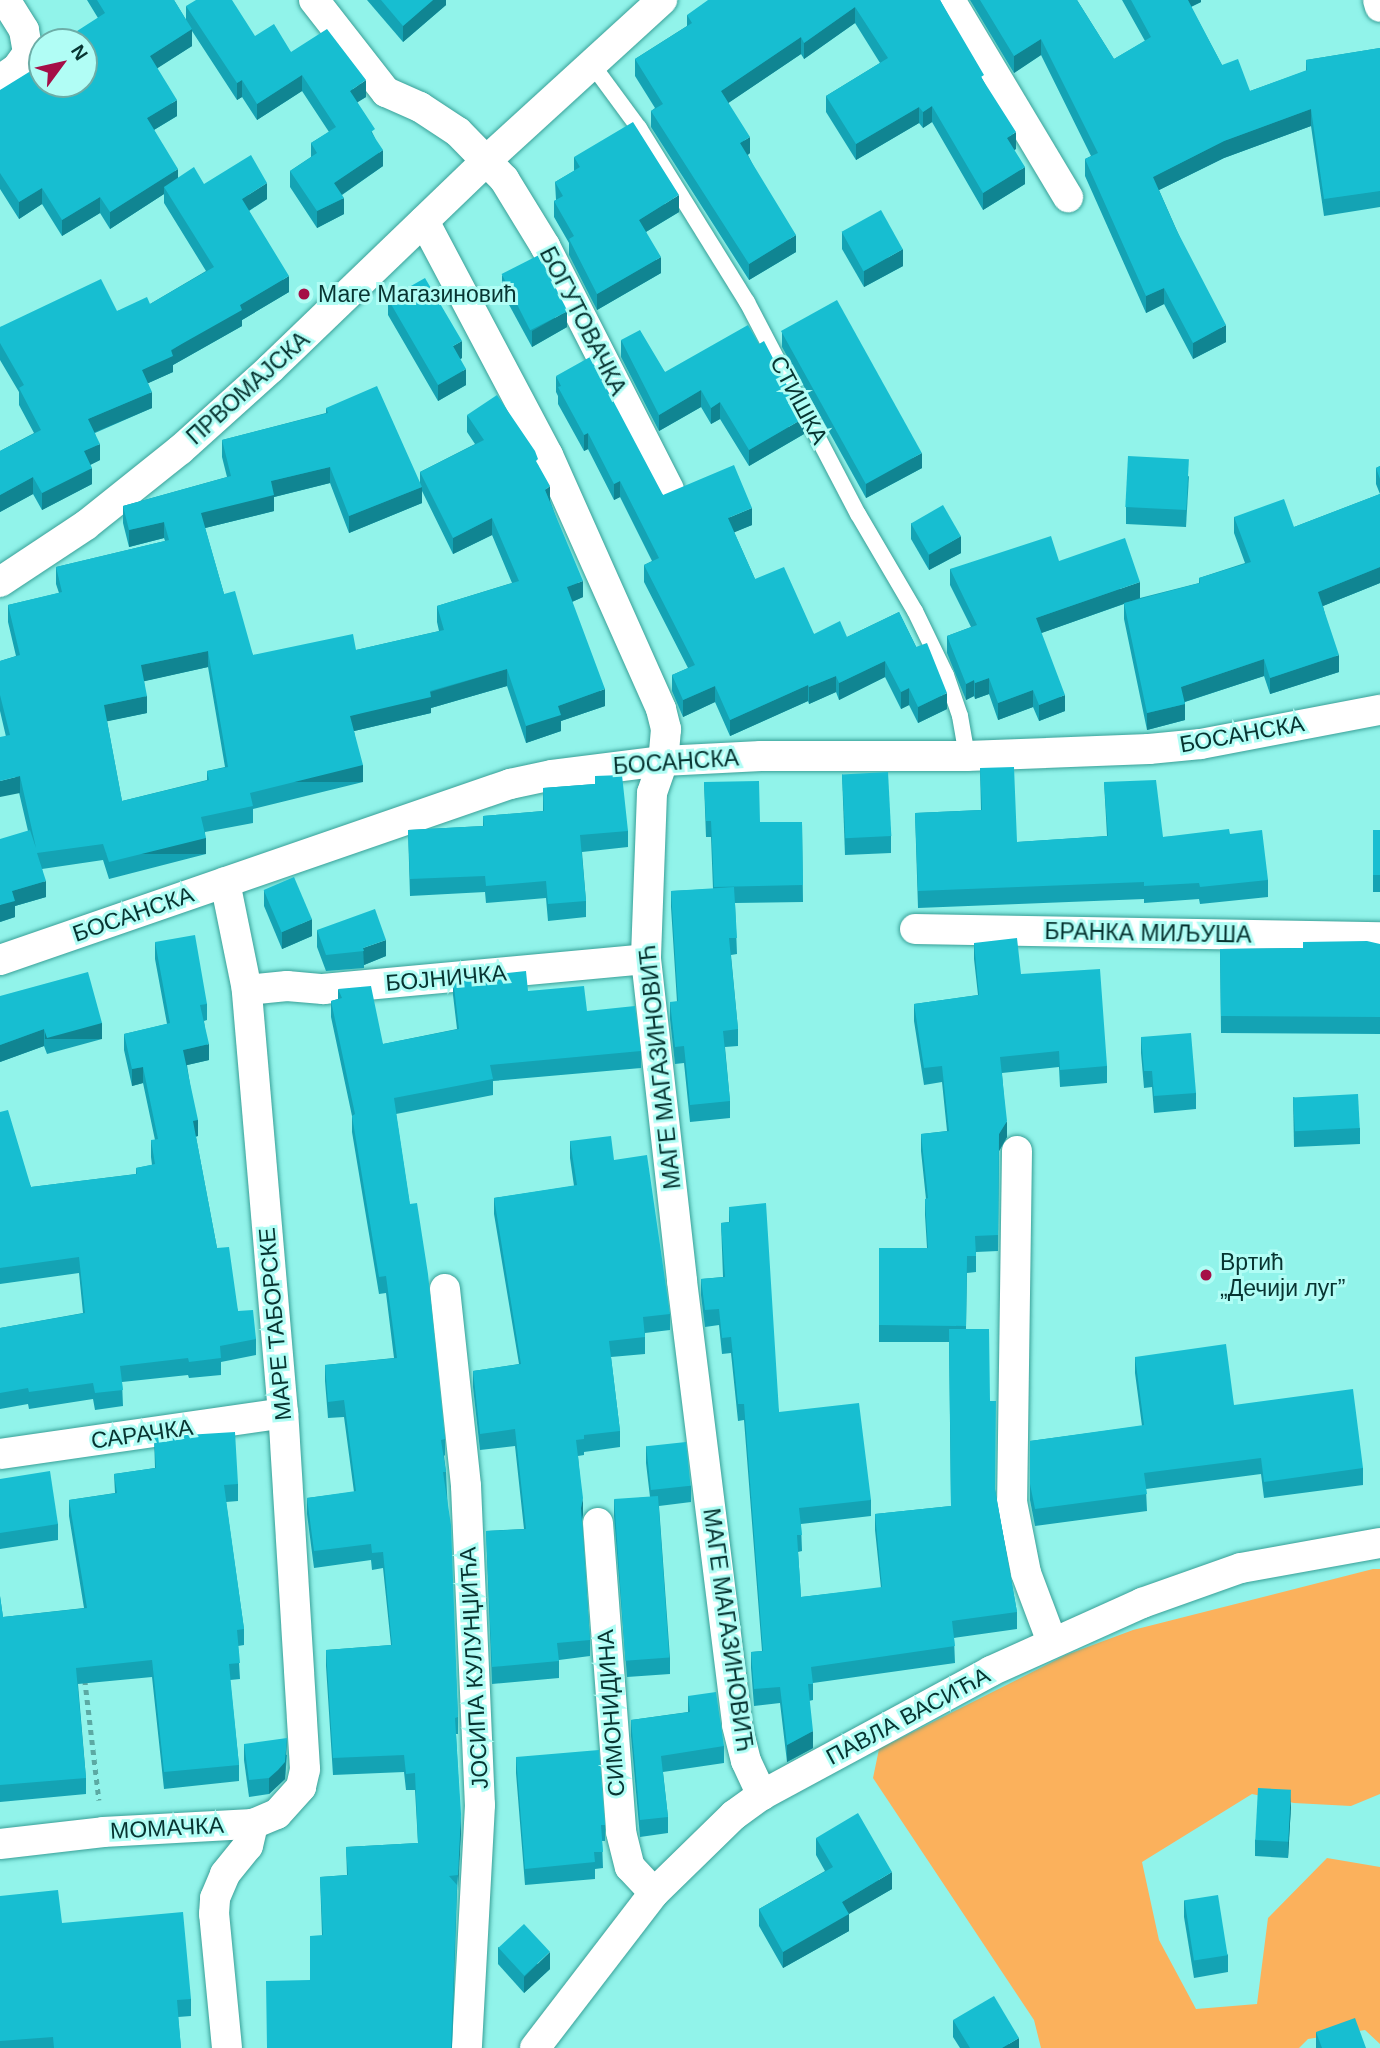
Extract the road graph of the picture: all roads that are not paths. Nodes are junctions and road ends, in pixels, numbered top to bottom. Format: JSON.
{"nodes":[{"id":1,"x":5,"y":0,"type":"edge"},
{"id":2,"x":314,"y":0,"type":"edge"},
{"id":3,"x":662,"y":0,"type":"edge"},
{"id":4,"x":950,"y":0,"type":"edge"},
{"id":5,"x":1378,"y":0,"type":"edge"},
{"id":6,"x":1380,"y":7,"type":"edge"},
{"id":7,"x":592,"y":63,"type":"junction"},
{"id":8,"x":0,"y":80,"type":"edge"},
{"id":9,"x":488,"y":159,"type":"junction"},
{"id":10,"x":1069,"y":197,"type":"dead end"},
{"id":11,"x":424,"y":221,"type":"junction"},
{"id":12,"x":669,"y":489,"type":"edge"},
{"id":13,"x":0,"y":582,"type":"edge"},
{"id":14,"x":1380,"y":710,"type":"edge"},
{"id":15,"x":967,"y":756,"type":"junction"},
{"id":16,"x":663,"y":761,"type":"junction"},
{"id":17,"x":225,"y":882,"type":"junction"},
{"id":18,"x":915,"y":929,"type":"dead end"},
{"id":19,"x":1380,"y":937,"type":"edge"},
{"id":20,"x":646,"y":959,"type":"junction"},
{"id":21,"x":0,"y":960,"type":"edge"},
{"id":22,"x":247,"y":990,"type":"junction"},
{"id":23,"x":1017,"y":1151,"type":"dead end"},
{"id":24,"x":446,"y":1289,"type":"dead end"},
{"id":25,"x":283,"y":1413,"type":"junction"},
{"id":26,"x":0,"y":1454,"type":"edge"},
{"id":27,"x":598,"y":1523,"type":"dead end"},
{"id":28,"x":1380,"y":1543,"type":"edge"},
{"id":29,"x":1052,"y":1642,"type":"junction"},
{"id":30,"x":305,"y":1769,"type":"joint"},
{"id":31,"x":762,"y":1795,"type":"junction"},
{"id":32,"x":253,"y":1824,"type":"junction"},
{"id":33,"x":0,"y":1844,"type":"edge"},
{"id":34,"x":654,"y":1893,"type":"junction"},
{"id":35,"x":227,"y":2048,"type":"edge"},
{"id":36,"x":467,"y":2048,"type":"edge"},
{"id":37,"x":535,"y":2048,"type":"edge"}],
"edges":[{"from":1,"to":8,"type":"street"},
{"from":2,"to":9,"type":"street"},
{"from":3,"to":7,"type":"street","name":"ПРВОМАЈСКА"},
{"from":4,"to":10,"type":"street"},
{"from":5,"to":6,"type":"street"},
{"from":7,"to":9,"type":"street","name":"ПРВОМАЈСКА"},
{"from":7,"to":15,"type":"lane","name":"СТИШКА"},
{"from":9,"to":11,"type":"street","name":"ПРВОМАЈСКА"},
{"from":9,"to":12,"type":"street","name":"БОГУТОВАЧКА"},
{"from":11,"to":13,"type":"street","name":"ПРВОМАЈСКА"},
{"from":11,"to":16,"type":"street","name":"МАГЕ МАГАЗИНОВИЋ"},
{"from":14,"to":15,"type":"street","name":"БОСАНСКА"},
{"from":15,"to":16,"type":"street","name":"БОСАНСКА"},
{"from":16,"to":17,"type":"street","name":"БОСАНСКА"},
{"from":16,"to":20,"type":"street","name":"МАГЕ МАГАЗИНОВИЋ"},
{"from":17,"to":21,"type":"street","name":"БОСАНСКА"},
{"from":17,"to":22,"type":"street","name":"МАРЕ ТАБОРСКЕ"},
{"from":18,"to":19,"type":"street","name":"БРАНКА МИЉУША"},
{"from":20,"to":22,"type":"street","name":"БОЈНИЧКА"},
{"from":20,"to":31,"type":"street","name":"МАГЕ МАГАЗИНОВИЋ"},
{"from":22,"to":25,"type":"street","name":"МАРЕ ТАБОРСКЕ"},
{"from":23,"to":29,"type":"street"},
{"from":24,"to":36,"type":"street","name":"ЈОСИПА КУЛУНЏИЋА"},
{"from":25,"to":26,"type":"street","name":"САРАЧКА"},
{"from":25,"to":30,"type":"street","name":"МАРЕ ТАБОРСКЕ"},
{"from":27,"to":34,"type":"street","name":"СИМОНИДИНА"},
{"from":28,"to":29,"type":"street","name":"ПАВЛА ВАСИЋА"},
{"from":29,"to":31,"type":"street","name":"ПАВЛА ВАСИЋА"},
{"from":30,"to":32,"type":"street","name":"МОМАЧКА"},
{"from":31,"to":34,"type":"street","name":"ПАВЛА ВАСИЋА"},
{"from":32,"to":33,"type":"street","name":"МОМАЧКА"},
{"from":32,"to":35,"type":"street"},
{"from":34,"to":37,"type":"street","name":"ПАВЛА ВАСИЋА"}]}
